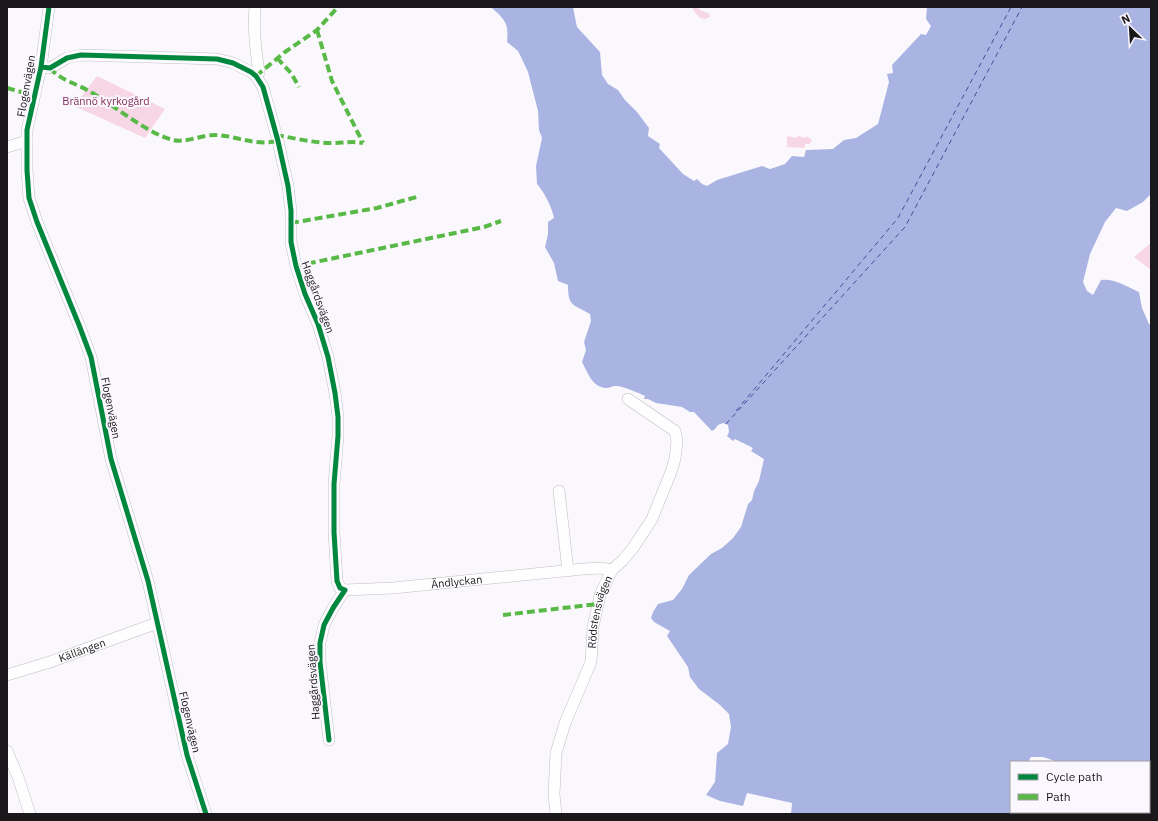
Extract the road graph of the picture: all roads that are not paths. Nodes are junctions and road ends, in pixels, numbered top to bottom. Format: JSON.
{"nodes":[{"id":1,"x":49,"y":7,"type":"edge"},
{"id":2,"x":255,"y":7,"type":"edge"},
{"id":3,"x":41,"y":67,"type":"junction"},
{"id":4,"x":259,"y":74,"type":"dead end"},
{"id":5,"x":27,"y":140,"type":"junction"},
{"id":6,"x":7,"y":147,"type":"edge"},
{"id":7,"x":628,"y":399,"type":"dead end"},
{"id":8,"x":559,"y":491,"type":"dead end"},
{"id":9,"x":612,"y":570,"type":"junction"},
{"id":10,"x":568,"y":571,"type":"junction"},
{"id":11,"x":345,"y":590,"type":"junction"},
{"id":12,"x":157,"y":623,"type":"junction"},
{"id":13,"x":7,"y":675,"type":"edge"},
{"id":14,"x":329,"y":740,"type":"dead end"},
{"id":15,"x":7,"y":751,"type":"edge"},
{"id":16,"x":30,"y":814,"type":"edge"},
{"id":17,"x":206,"y":814,"type":"edge"},
{"id":18,"x":556,"y":814,"type":"edge"}],
"edges":[{"from":1,"to":3,"type":"street","name":"Flogenvägen"},
{"from":2,"to":4,"type":"street"},
{"from":3,"to":5,"type":"street","name":"Flogenvägen"},
{"from":3,"to":11,"type":"street","name":"Haggårdsvägen"},
{"from":5,"to":6,"type":"street"},
{"from":5,"to":12,"type":"street","name":"Flogenvägen"},
{"from":7,"to":9,"type":"street","name":"Rödstensvägen"},
{"from":8,"to":10,"type":"street"},
{"from":9,"to":10,"type":"street","name":"Ändlyckan"},
{"from":9,"to":18,"type":"street","name":"Rödstensvägen"},
{"from":10,"to":11,"type":"street","name":"Ändlyckan"},
{"from":11,"to":14,"type":"street","name":"Haggårdsvägen"},
{"from":12,"to":13,"type":"street","name":"Källängen"},
{"from":12,"to":17,"type":"street","name":"Flogenvägen"},
{"from":15,"to":16,"type":"street"}]}
